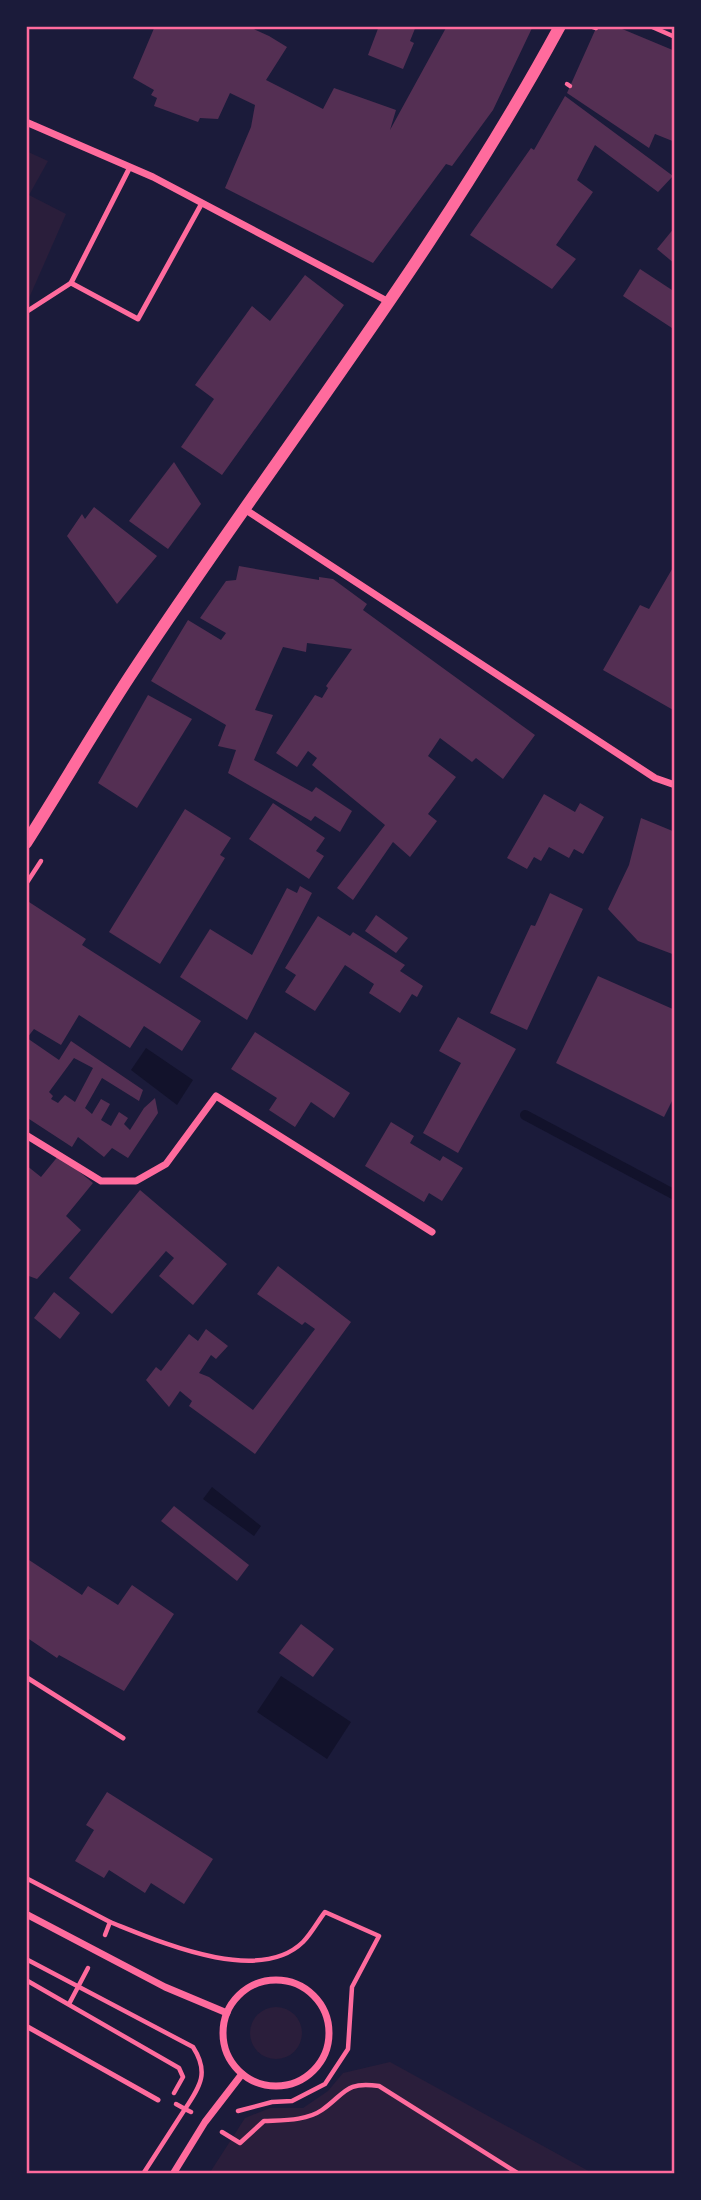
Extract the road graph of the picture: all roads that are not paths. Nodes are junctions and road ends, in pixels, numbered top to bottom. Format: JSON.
{"nodes":[{"id":1,"x":559,"y":26,"type":"edge"},
{"id":2,"x":26,"y":122,"type":"edge"},
{"id":3,"x":130,"y":167,"type":"junction"},
{"id":4,"x":201,"y":203,"type":"junction"},
{"id":5,"x":71,"y":283,"type":"junction"},
{"id":6,"x":389,"y":302,"type":"junction"},
{"id":7,"x":26,"y":312,"type":"edge"},
{"id":8,"x":246,"y":510,"type":"junction"},
{"id":9,"x":675,"y":785,"type":"edge"},
{"id":10,"x":26,"y":843,"type":"edge"},
{"id":11,"x":26,"y":1135,"type":"edge"},
{"id":12,"x":432,"y":1232,"type":"dead end"},
{"id":13,"x":26,"y":1677,"type":"edge"},
{"id":14,"x":123,"y":1738,"type":"dead end"},
{"id":15,"x":26,"y":1914,"type":"edge"},
{"id":16,"x":227,"y":2012,"type":"junction"},
{"id":17,"x":26,"y":2026,"type":"edge"},
{"id":18,"x":242,"y":2074,"type":"junction"},
{"id":19,"x":158,"y":2100,"type":"dead end"},
{"id":20,"x":173,"y":2174,"type":"edge"}],
"edges":[{"from":1,"to":6,"type":"street"},
{"from":2,"to":3,"type":"street"},
{"from":3,"to":4,"type":"street"},
{"from":3,"to":5,"type":"lane"},
{"from":4,"to":5,"type":"lane"},
{"from":4,"to":6,"type":"street"},
{"from":5,"to":7,"type":"lane"},
{"from":6,"to":8,"type":"street"},
{"from":8,"to":9,"type":"street"},
{"from":8,"to":10,"type":"street"},
{"from":11,"to":12,"type":"street"},
{"from":13,"to":14,"type":"lane"},
{"from":15,"to":16,"type":"street"},
{"from":16,"to":18,"type":"street"},
{"from":16,"to":18,"type":"street"},
{"from":17,"to":19,"type":"lane"},
{"from":18,"to":20,"type":"street"}]}
